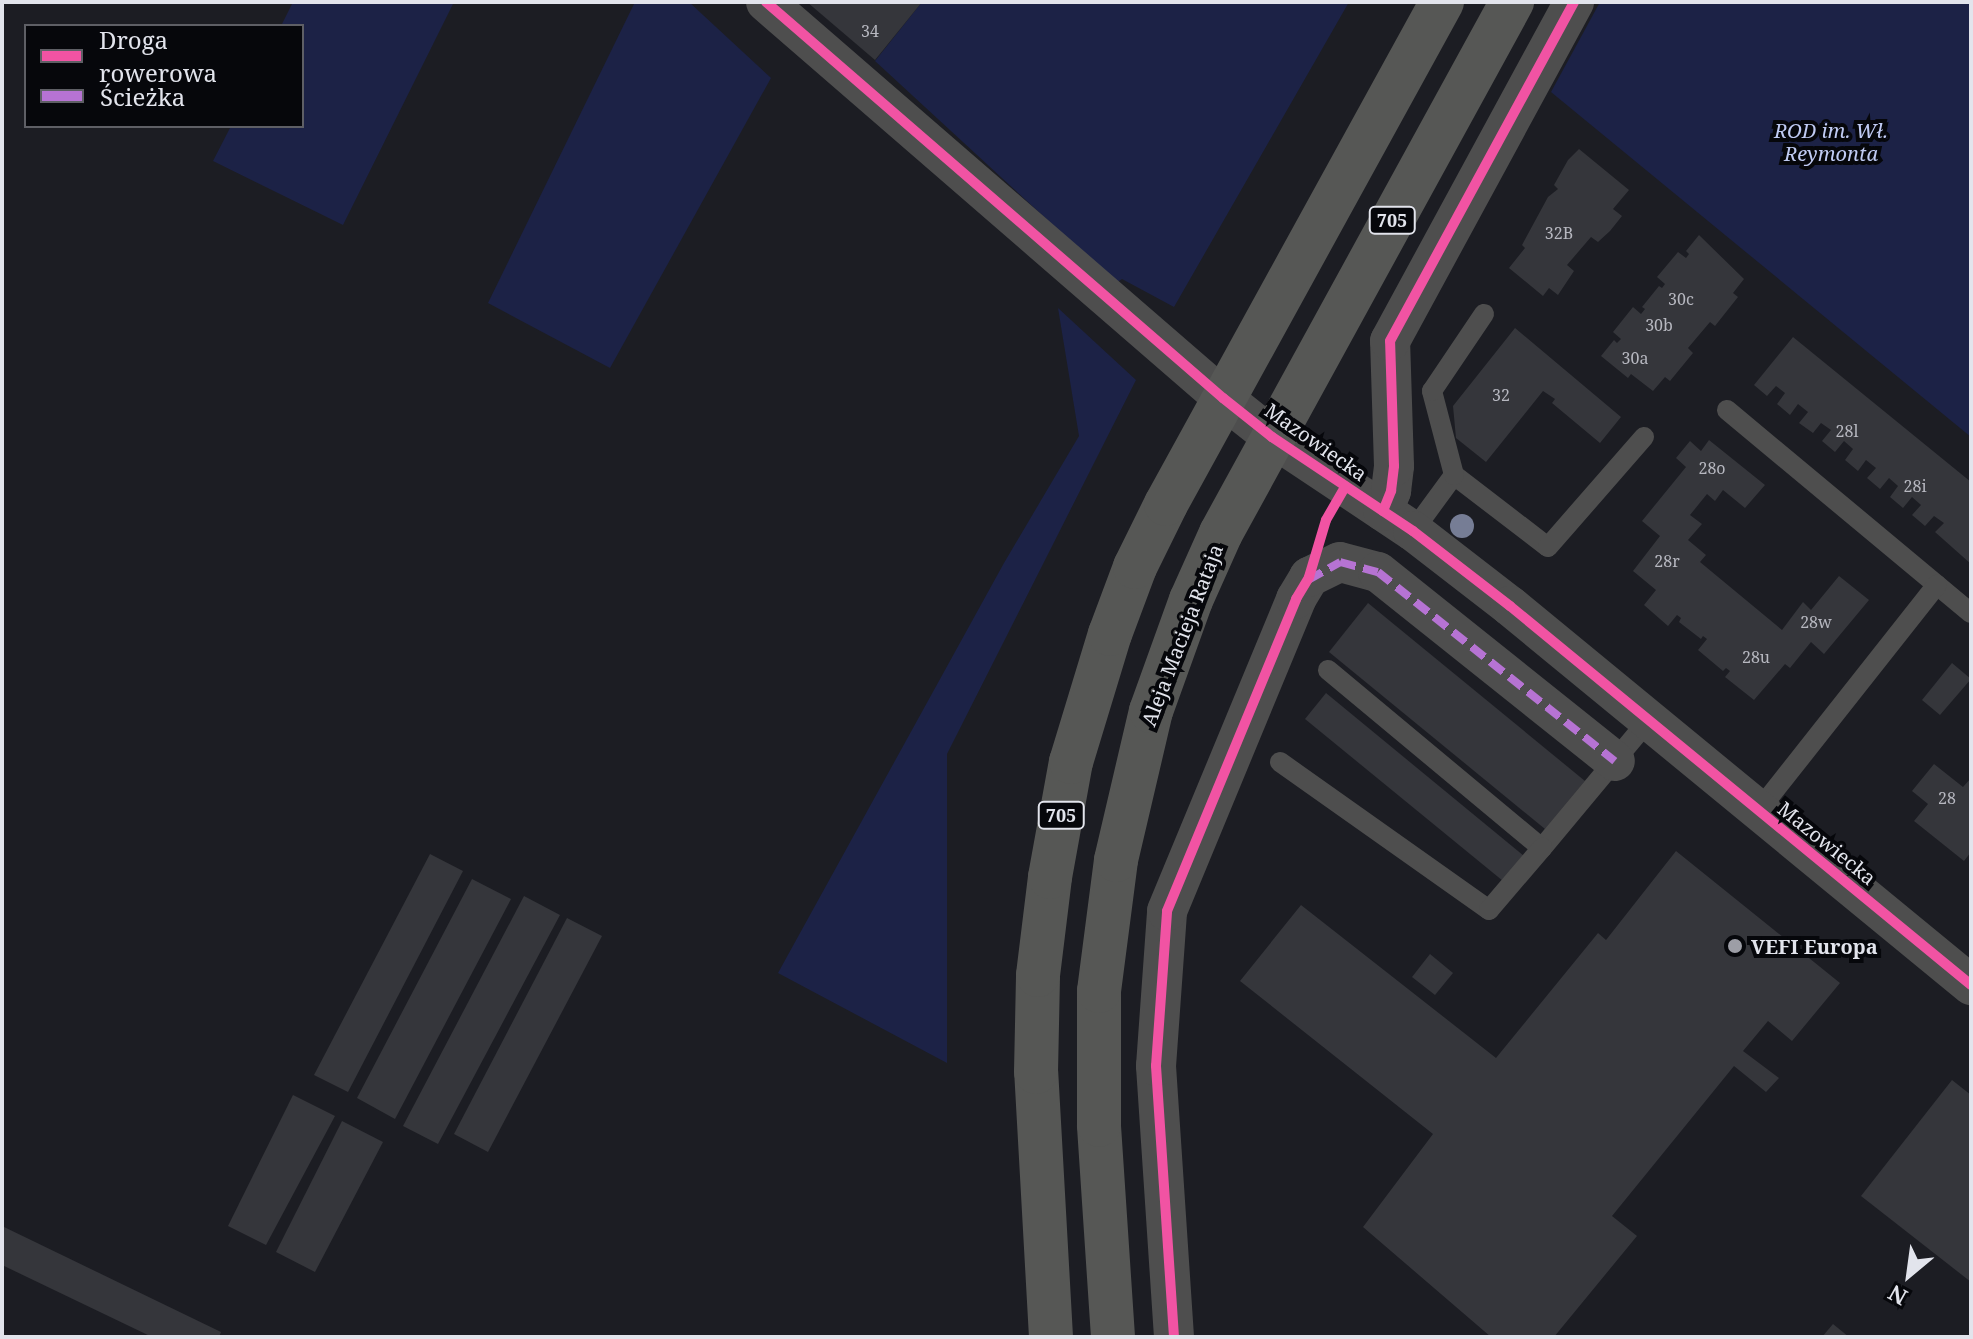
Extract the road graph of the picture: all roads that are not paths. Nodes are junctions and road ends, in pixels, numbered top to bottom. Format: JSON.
{"nodes":[{"id":1,"x":766,"y":2,"type":"edge"},
{"id":2,"x":1442,"y":2,"type":"edge"},
{"id":3,"x":1512,"y":2,"type":"edge"},
{"id":4,"x":1574,"y":2,"type":"edge"},
{"id":5,"x":1484,"y":314,"type":"dead end"},
{"id":6,"x":1223,"y":398,"type":"junction"},
{"id":7,"x":1727,"y":410,"type":"dead end"},
{"id":8,"x":1272,"y":437,"type":"junction"},
{"id":9,"x":1644,"y":437,"type":"dead end"},
{"id":10,"x":1454,"y":475,"type":"junction"},
{"id":11,"x":1398,"y":521,"type":"junction"},
{"id":12,"x":1937,"y":585,"type":"junction"},
{"id":13,"x":1971,"y":613,"type":"edge"},
{"id":14,"x":1328,"y":670,"type":"dead end"},
{"id":15,"x":1648,"y":721,"type":"junction"},
{"id":16,"x":1615,"y":761,"type":"junction"},
{"id":17,"x":1280,"y":762,"type":"dead end"},
{"id":18,"x":1759,"y":810,"type":"junction"},
{"id":19,"x":1542,"y":848,"type":"junction"},
{"id":20,"x":1971,"y":985,"type":"edge"},
{"id":21,"x":1051,"y":1337,"type":"edge"},
{"id":22,"x":1113,"y":1337,"type":"edge"},
{"id":23,"x":1174,"y":1337,"type":"edge"}],
"edges":[{"from":1,"to":6,"type":"street","name":"Mazowiecka"},
{"from":2,"to":6,"type":"main road","number":"705"},
{"from":3,"to":8,"type":"main road","name":"Aleja Macieja Rataja","number":"705"},
{"from":4,"to":11,"type":"street"},
{"from":5,"to":10,"type":"lane"},
{"from":6,"to":8,"type":"street","name":"Mazowiecka"},
{"from":6,"to":21,"type":"main road","number":"705"},
{"from":7,"to":12,"type":"lane"},
{"from":8,"to":11,"type":"street","name":"Mazowiecka"},
{"from":8,"to":22,"type":"main road","name":"Aleja Macieja Rataja","number":"705"},
{"from":9,"to":10,"type":"lane"},
{"from":10,"to":11,"type":"lane"},
{"from":11,"to":15,"type":"street","name":"Mazowiecka"},
{"from":12,"to":13,"type":"lane"},
{"from":12,"to":18,"type":"lane"},
{"from":14,"to":19,"type":"lane"},
{"from":15,"to":16,"type":"lane"},
{"from":15,"to":18,"type":"street","name":"Mazowiecka"},
{"from":16,"to":19,"type":"lane"},
{"from":16,"to":23,"type":"street"},
{"from":17,"to":19,"type":"lane"},
{"from":18,"to":20,"type":"street","name":"Mazowiecka"}]}
